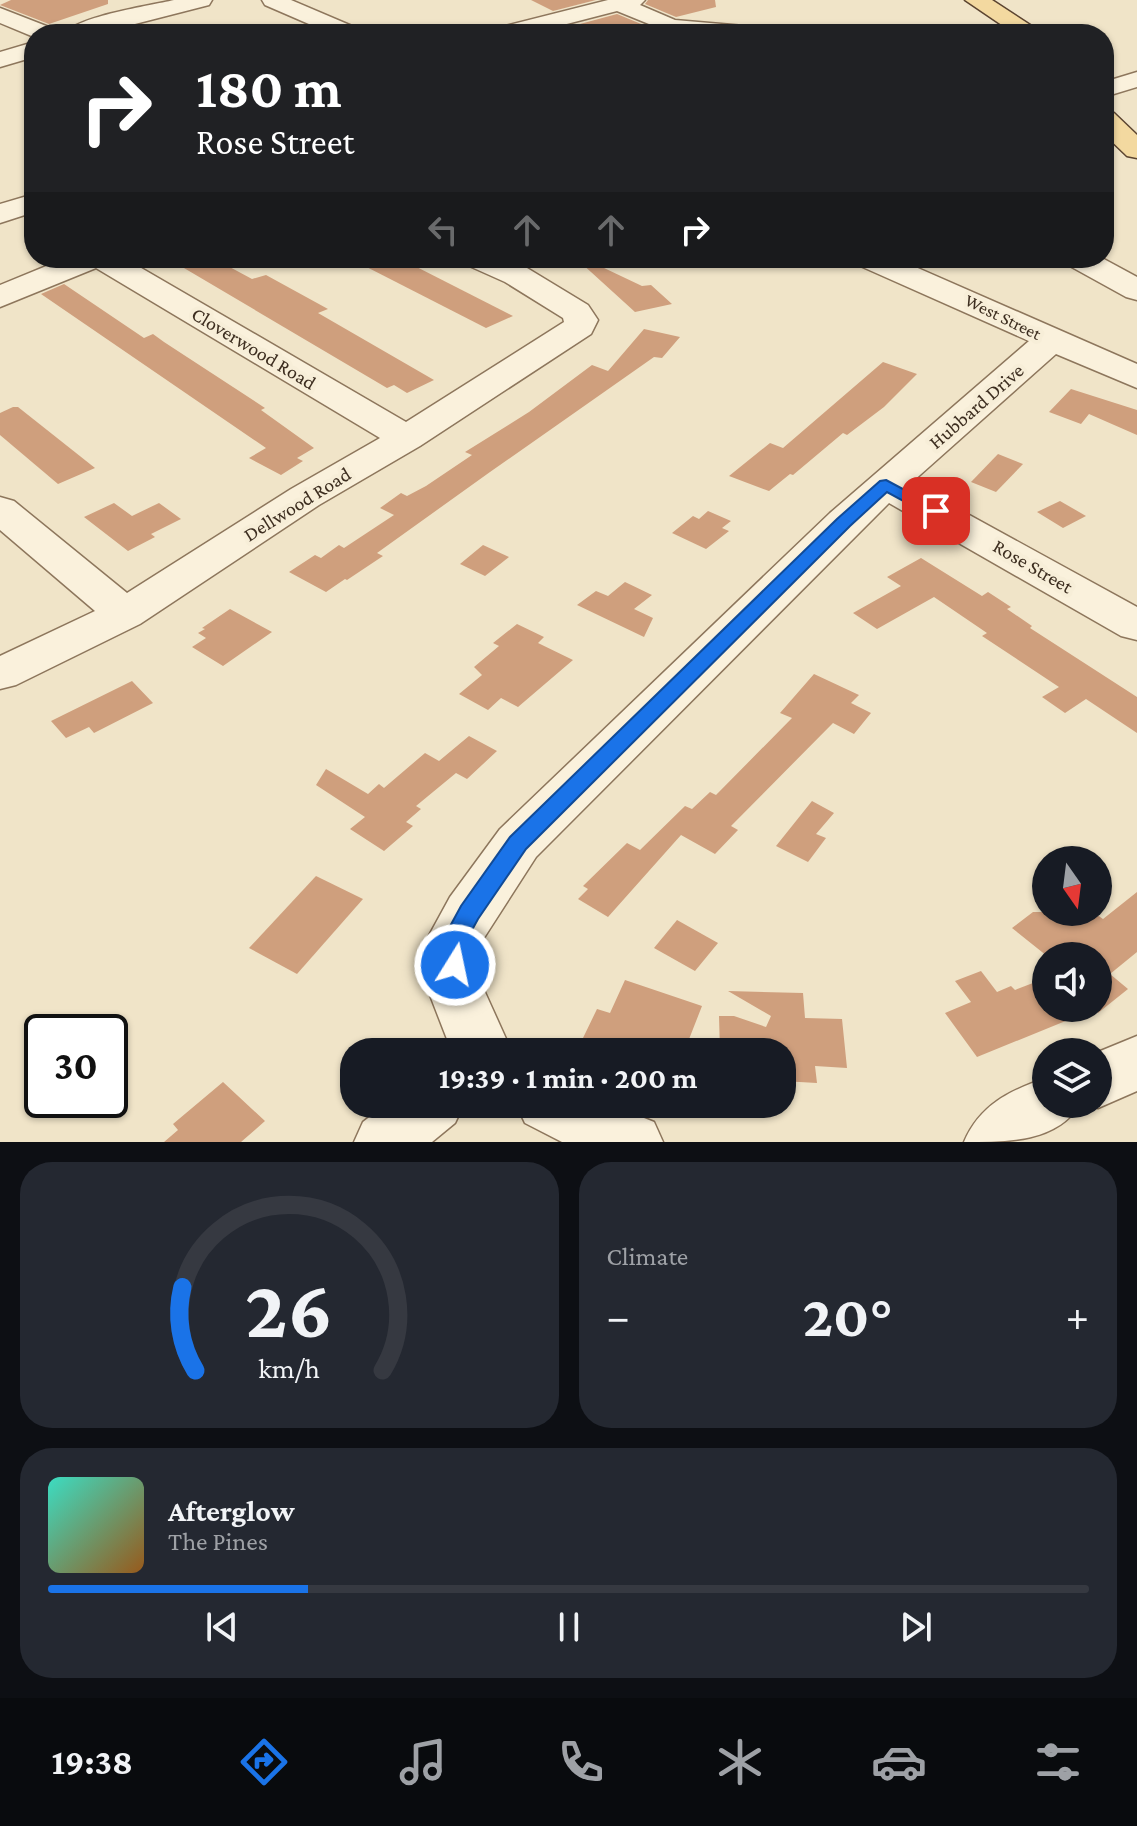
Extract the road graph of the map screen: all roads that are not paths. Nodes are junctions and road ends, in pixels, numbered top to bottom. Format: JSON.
{"nodes":[{"id":1,"x":201,"y":0,"type":"edge"},
{"id":2,"x":273,"y":0,"type":"edge"},
{"id":3,"x":626,"y":2,"type":"edge"},
{"id":4,"x":966,"y":4,"type":"edge"},
{"id":5,"x":0,"y":15,"type":"edge"},
{"id":6,"x":102,"y":24,"type":"edge"},
{"id":7,"x":328,"y":24,"type":"edge"},
{"id":8,"x":540,"y":24,"type":"edge"},
{"id":9,"x":660,"y":24,"type":"edge"},
{"id":10,"x":989,"y":24,"type":"edge"},
{"id":11,"x":1010,"y":24,"type":"edge"},
{"id":12,"x":24,"y":25,"type":"edge"},
{"id":13,"x":24,"y":52,"type":"edge"},
{"id":14,"x":0,"y":60,"type":"edge"},
{"id":15,"x":1137,"y":79,"type":"edge"},
{"id":16,"x":1114,"y":87,"type":"edge"},
{"id":17,"x":1114,"y":98,"type":"edge"},
{"id":18,"x":1137,"y":118,"type":"edge"},
{"id":19,"x":1114,"y":128,"type":"edge"},
{"id":20,"x":1137,"y":150,"type":"edge"},
{"id":21,"x":24,"y":206,"type":"edge"},
{"id":22,"x":0,"y":214,"type":"edge"},
{"id":23,"x":69,"y":268,"type":"edge"},
{"id":24,"x":119,"y":268,"type":"edge"},
{"id":25,"x":500,"y":268,"type":"edge"},
{"id":26,"x":894,"y":268,"type":"edge"},
{"id":27,"x":1097,"y":268,"type":"edge"},
{"id":28,"x":1137,"y":290,"type":"edge"},
{"id":29,"x":0,"y":297,"type":"edge"},
{"id":30,"x":1051,"y":340,"type":"junction"},
{"id":31,"x":1137,"y":377,"type":"edge"},
{"id":32,"x":407,"y":438,"type":"junction"},
{"id":33,"x":886,"y":485,"type":"junction"},
{"id":34,"x":0,"y":509,"type":"edge"},
{"id":35,"x":125,"y":614,"type":"junction"},
{"id":36,"x":1137,"y":626,"type":"edge"},
{"id":37,"x":0,"y":674,"type":"edge"},
{"id":38,"x":476,"y":1038,"type":"edge"},
{"id":39,"x":1137,"y":1062,"type":"edge"},
{"id":40,"x":1112,"y":1074,"type":"edge"},
{"id":41,"x":1032,"y":1112,"type":"edge"},
{"id":42,"x":415,"y":1118,"type":"edge"},
{"id":43,"x":573,"y":1118,"type":"edge"},
{"id":44,"x":385,"y":1142,"type":"edge"},
{"id":45,"x":632,"y":1142,"type":"edge"},
{"id":46,"x":995,"y":1142,"type":"edge"}],
"edges":[{"from":1,"to":6,"type":"street"},
{"from":2,"to":7,"type":"street"},
{"from":3,"to":8,"type":"street"},
{"from":3,"to":9,"type":"street"},
{"from":4,"to":10,"type":"main road"},
{"from":4,"to":11,"type":"main road"},
{"from":5,"to":12,"type":"street"},
{"from":13,"to":14,"type":"street"},
{"from":15,"to":16,"type":"street"},
{"from":17,"to":18,"type":"main road"},
{"from":19,"to":20,"type":"main road"},
{"from":21,"to":22,"type":"street"},
{"from":23,"to":29,"type":"street"},
{"from":24,"to":32,"type":"street","name":"Cloverwood Road"},
{"from":25,"to":32,"type":"street","name":"Dellwood Road"},
{"from":26,"to":30,"type":"street","name":"West Street"},
{"from":27,"to":28,"type":"street"},
{"from":30,"to":31,"type":"street","name":"West Street"},
{"from":30,"to":33,"type":"street","name":"Hubbard Drive"},
{"from":32,"to":35,"type":"street","name":"Dellwood Road"},
{"from":33,"to":36,"type":"street","name":"Rose Street"},
{"from":33,"to":38,"type":"street","name":"Hubbard Drive"},
{"from":34,"to":35,"type":"street"},
{"from":35,"to":37,"type":"street","name":"Dellwood Road"},
{"from":39,"to":40,"type":"street"},
{"from":41,"to":46,"type":"street"},
{"from":42,"to":44,"type":"street"},
{"from":43,"to":45,"type":"street"}]}
